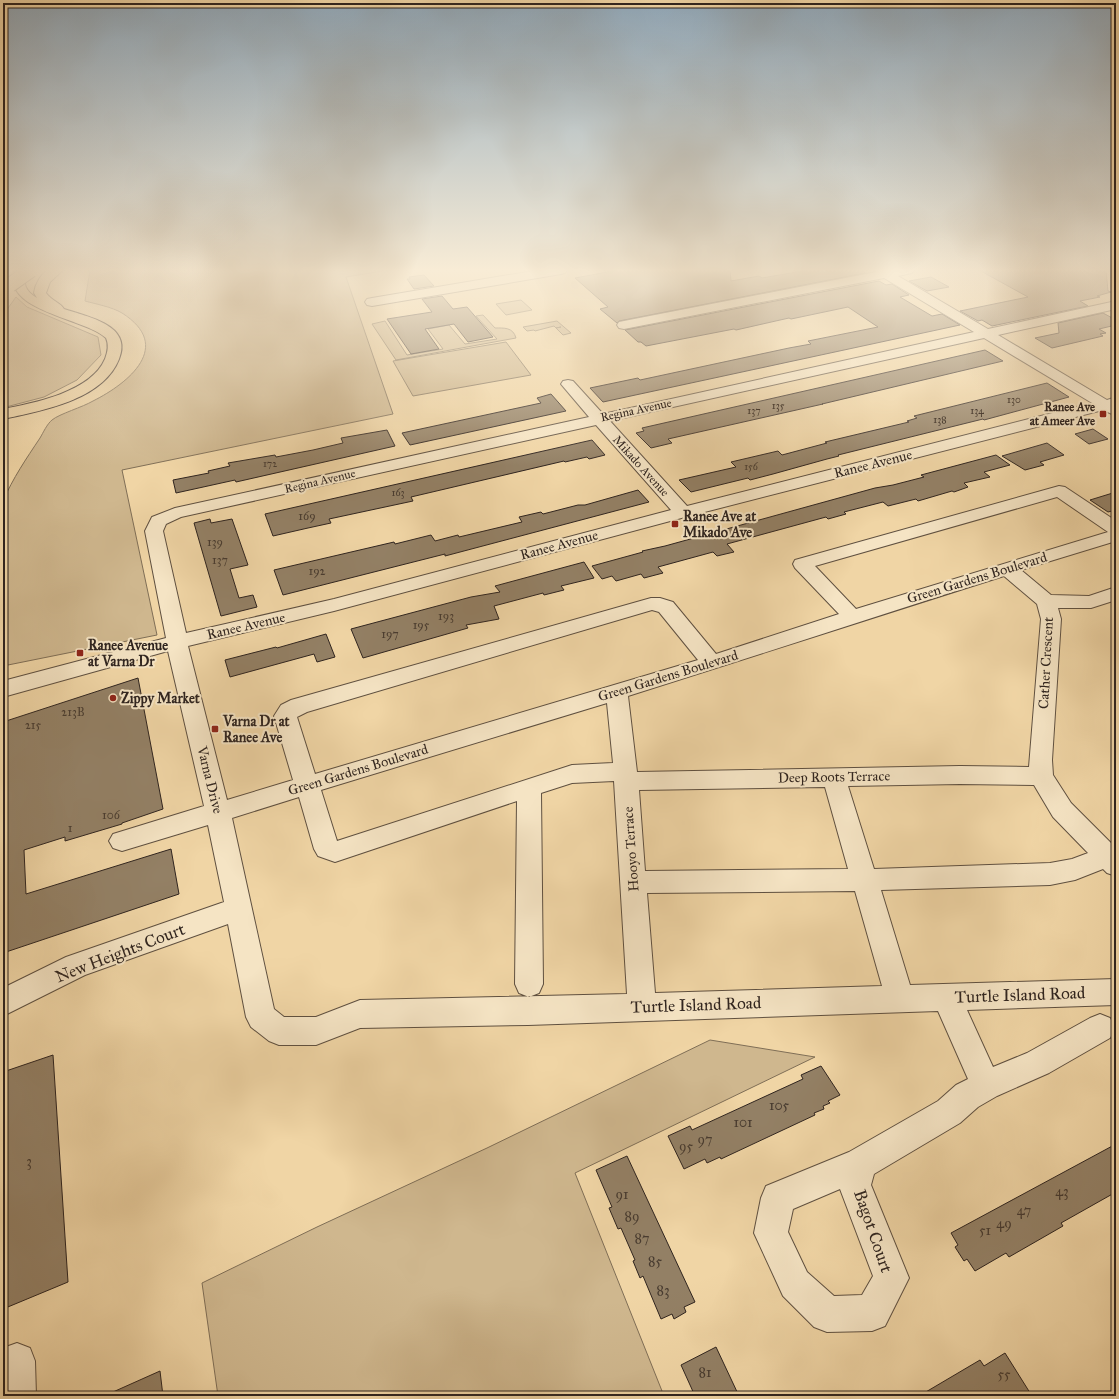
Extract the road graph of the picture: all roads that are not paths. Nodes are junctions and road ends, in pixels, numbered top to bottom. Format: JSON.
{"nodes":[{"id":1,"x":110,"y":335,"type":"edge"},
{"id":2,"x":976,"y":335,"type":"edge"},
{"id":3,"x":990,"y":335,"type":"edge"},
{"id":4,"x":568,"y":384,"type":"dead end"},
{"id":5,"x":1112,"y":406,"type":"edge"},
{"id":6,"x":3,"y":414,"type":"edge"},
{"id":7,"x":599,"y":419,"type":"junction"},
{"id":8,"x":683,"y":512,"type":"junction"},
{"id":9,"x":158,"y":522,"type":"joint"},
{"id":10,"x":1116,"y":529,"type":"edge"},
{"id":11,"x":1116,"y":535,"type":"edge"},
{"id":12,"x":1006,"y":568,"type":"junction"},
{"id":13,"x":1116,"y":593,"type":"edge"},
{"id":14,"x":1046,"y":601,"type":"junction"},
{"id":15,"x":1090,"y":602,"type":"junction"},
{"id":16,"x":1116,"y":608,"type":"edge"},
{"id":17,"x":853,"y":617,"type":"junction"},
{"id":18,"x":177,"y":642,"type":"junction"},
{"id":19,"x":712,"y":663,"type":"junction"},
{"id":20,"x":3,"y":689,"type":"edge"},
{"id":21,"x":617,"y":691,"type":"junction"},
{"id":22,"x":625,"y":776,"type":"junction"},
{"id":23,"x":1041,"y":776,"type":"junction"},
{"id":24,"x":834,"y":778,"type":"junction"},
{"id":25,"x":306,"y":785,"type":"junction"},
{"id":26,"x":529,"y":787,"type":"junction"},
{"id":27,"x":218,"y":812,"type":"junction"},
{"id":28,"x":122,"y":841,"type":"dead end"},
{"id":29,"x":1111,"y":861,"type":"edge"},
{"id":30,"x":865,"y":880,"type":"junction"},
{"id":31,"x":633,"y":882,"type":"junction"},
{"id":32,"x":239,"y":908,"type":"junction"},
{"id":33,"x":529,"y":984,"type":"dead end"},
{"id":34,"x":1116,"y":992,"type":"edge"},
{"id":35,"x":946,"y":997,"type":"junction"},
{"id":36,"x":900,"y":998,"type":"junction"},
{"id":37,"x":3,"y":1003,"type":"edge"},
{"id":38,"x":642,"y":1007,"type":"junction"},
{"id":39,"x":1100,"y":1028,"type":"dead end"},
{"id":40,"x":279,"y":1031,"type":"joint"},
{"id":41,"x":986,"y":1085,"type":"junction"},
{"id":42,"x":860,"y":1164,"type":"dead end"},
{"id":43,"x":3,"y":1367,"type":"edge"},
{"id":44,"x":17,"y":1396,"type":"edge"}],
"edges":[{"from":1,"to":6,"type":"highway"},
{"from":2,"to":7,"type":"street","name":"Regina Avenue"},
{"from":3,"to":5,"type":"street"},
{"from":4,"to":7,"type":"street","name":"Mikado Avenue"},
{"from":5,"to":8,"type":"street","name":"Ranee Avenue"},
{"from":7,"to":8,"type":"street","name":"Mikado Avenue"},
{"from":7,"to":9,"type":"street","name":"Regina Avenue"},
{"from":8,"to":18,"type":"street","name":"Ranee Avenue"},
{"from":9,"to":18,"type":"street","name":"Varna Drive"},
{"from":10,"to":17,"type":"street"},
{"from":11,"to":12,"type":"street","name":"Green Gardens Boulevard"},
{"from":12,"to":14,"type":"street","name":"Cather Crescent"},
{"from":12,"to":17,"type":"street","name":"Green Gardens Boulevard"},
{"from":13,"to":15,"type":"street"},
{"from":14,"to":15,"type":"street"},
{"from":14,"to":23,"type":"street","name":"Cather Crescent"},
{"from":15,"to":16,"type":"street"},
{"from":17,"to":19,"type":"street","name":"Green Gardens Boulevard"},
{"from":18,"to":20,"type":"street","name":"Ranee Avenue"},
{"from":18,"to":27,"type":"street","name":"Varna Drive"},
{"from":19,"to":21,"type":"street","name":"Green Gardens Boulevard"},
{"from":19,"to":25,"type":"street"},
{"from":21,"to":22,"type":"street","name":"Hooyo Terrace"},
{"from":21,"to":25,"type":"street","name":"Green Gardens Boulevard"},
{"from":22,"to":24,"type":"street","name":"Deep Roots Terrace"},
{"from":22,"to":26,"type":"street","name":"Deep Roots Terrace"},
{"from":22,"to":31,"type":"street","name":"Hooyo Terrace"},
{"from":23,"to":24,"type":"street","name":"Deep Roots Terrace"},
{"from":23,"to":29,"type":"street"},
{"from":24,"to":30,"type":"street"},
{"from":25,"to":26,"type":"street","name":"Deep Roots Terrace"},
{"from":25,"to":27,"type":"street","name":"Green Gardens Boulevard"},
{"from":26,"to":33,"type":"street"},
{"from":27,"to":28,"type":"street","name":"Green Gardens Boulevard"},
{"from":27,"to":32,"type":"street","name":"Varna Drive"},
{"from":29,"to":30,"type":"street"},
{"from":30,"to":31,"type":"street"},
{"from":30,"to":36,"type":"street"},
{"from":31,"to":38,"type":"street","name":"Hooyo Terrace"},
{"from":32,"to":37,"type":"street","name":"New Heights Court"},
{"from":32,"to":40,"type":"street","name":"Varna Drive"},
{"from":34,"to":35,"type":"street","name":"Turtle Island Road"},
{"from":35,"to":36,"type":"street","name":"Turtle Island Road"},
{"from":35,"to":41,"type":"street"},
{"from":36,"to":38,"type":"street","name":"Turtle Island Road"},
{"from":38,"to":40,"type":"street","name":"Turtle Island Road"},
{"from":39,"to":41,"type":"street"},
{"from":41,"to":42,"type":"street"},
{"from":43,"to":44,"type":"street"}]}
